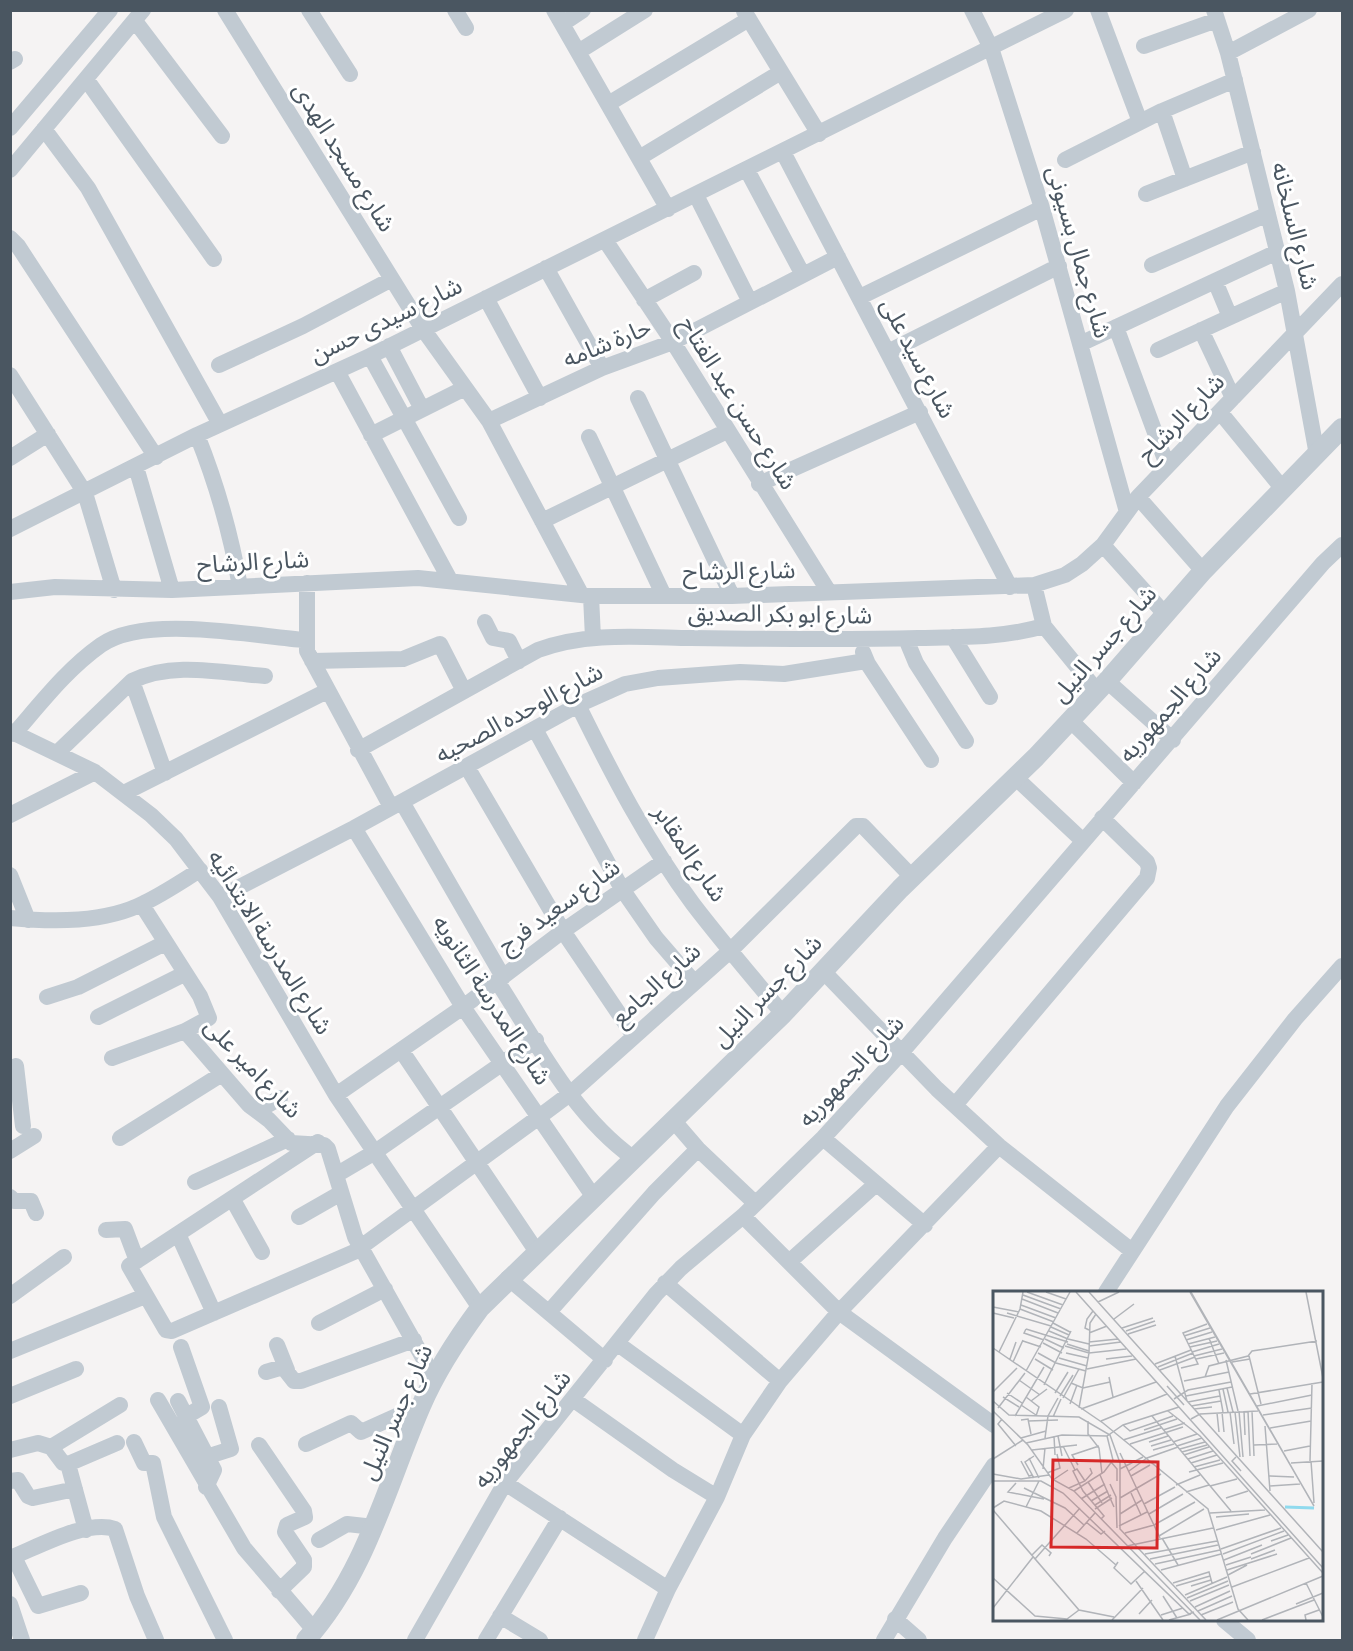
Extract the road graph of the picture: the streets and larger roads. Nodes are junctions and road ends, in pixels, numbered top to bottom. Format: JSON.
{"nodes":[{"id":1,"x":110,"y":10,"type":"edge"},
{"id":2,"x":225,"y":10,"type":"edge"},
{"id":3,"x":309,"y":10,"type":"edge"},
{"id":4,"x":455,"y":10,"type":"edge"},
{"id":5,"x":583,"y":10,"type":"edge"},
{"id":6,"x":645,"y":10,"type":"edge"},
{"id":7,"x":972,"y":10,"type":"edge"},
{"id":8,"x":1066,"y":10,"type":"edge"},
{"id":9,"x":1098,"y":10,"type":"edge"},
{"id":10,"x":1309,"y":10,"type":"edge"},
{"id":11,"x":746,"y":15,"type":"edge"},
{"id":12,"x":1216,"y":15,"type":"edge"},
{"id":13,"x":139,"y":16,"type":"edge"},
{"id":14,"x":558,"y":17,"type":"edge"},
{"id":15,"x":466,"y":28,"type":"dead end"},
{"id":16,"x":1144,"y":46,"type":"dead end"},
{"id":17,"x":991,"y":48,"type":"junction"},
{"id":18,"x":578,"y":52,"type":"junction"},
{"id":19,"x":1228,"y":53,"type":"junction"},
{"id":20,"x":781,"y":72,"type":"junction"},
{"id":21,"x":350,"y":74,"type":"dead end"},
{"id":22,"x":86,"y":79,"type":"junction"},
{"id":23,"x":1235,"y":80,"type":"junction"},
{"id":24,"x":608,"y":104,"type":"junction"},
{"id":25,"x":1162,"y":111,"type":"junction"},
{"id":26,"x":1140,"y":122,"type":"junction"},
{"id":27,"x":10,"y":128,"type":"edge"},
{"id":28,"x":44,"y":129,"type":"junction"},
{"id":29,"x":819,"y":134,"type":"junction"},
{"id":30,"x":222,"y":136,"type":"dead end"},
{"id":31,"x":783,"y":152,"type":"junction"},
{"id":32,"x":1253,"y":152,"type":"junction"},
{"id":33,"x":639,"y":158,"type":"junction"},
{"id":34,"x":1065,"y":160,"type":"dead end"},
{"id":35,"x":10,"y":170,"type":"edge"},
{"id":36,"x":747,"y":170,"type":"junction"},
{"id":37,"x":1185,"y":179,"type":"junction"},
{"id":38,"x":1146,"y":194,"type":"dead end"},
{"id":39,"x":696,"y":195,"type":"junction"},
{"id":40,"x":1042,"y":208,"type":"junction"},
{"id":41,"x":668,"y":209,"type":"junction"},
{"id":42,"x":1268,"y":214,"type":"junction"},
{"id":43,"x":605,"y":240,"type":"junction"},
{"id":44,"x":13,"y":245,"type":"edge"},
{"id":45,"x":1277,"y":252,"type":"junction"},
{"id":46,"x":838,"y":257,"type":"junction"},
{"id":47,"x":214,"y":259,"type":"dead end"},
{"id":48,"x":1152,"y":265,"type":"dead end"},
{"id":49,"x":1059,"y":266,"type":"junction"},
{"id":50,"x":546,"y":268,"type":"junction"},
{"id":51,"x":694,"y":273,"type":"dead end"},
{"id":52,"x":803,"y":275,"type":"junction"},
{"id":53,"x":392,"y":279,"type":"junction"},
{"id":54,"x":1215,"y":281,"type":"junction"},
{"id":55,"x":1342,"y":284,"type":"edge"},
{"id":56,"x":1287,"y":291,"type":"junction"},
{"id":57,"x":860,"y":297,"type":"junction"},
{"id":58,"x":486,"y":298,"type":"junction"},
{"id":59,"x":645,"y":300,"type":"junction"},
{"id":60,"x":750,"y":302,"type":"junction"},
{"id":61,"x":1230,"y":317,"type":"junction"},
{"id":62,"x":1116,"y":327,"type":"junction"},
{"id":63,"x":423,"y":329,"type":"junction"},
{"id":64,"x":1201,"y":330,"type":"junction"},
{"id":65,"x":1296,"y":334,"type":"junction"},
{"id":66,"x":673,"y":342,"type":"junction"},
{"id":67,"x":1080,"y":344,"type":"junction"},
{"id":68,"x":388,"y":346,"type":"junction"},
{"id":69,"x":1158,"y":350,"type":"dead end"},
{"id":70,"x":888,"y":352,"type":"junction"},
{"id":71,"x":370,"y":356,"type":"junction"},
{"id":72,"x":219,"y":365,"type":"dead end"},
{"id":73,"x":602,"y":368,"type":"junction"},
{"id":74,"x":337,"y":371,"type":"junction"},
{"id":75,"x":11,"y":377,"type":"edge"},
{"id":76,"x":465,"y":388,"type":"junction"},
{"id":77,"x":540,"y":398,"type":"junction"},
{"id":78,"x":638,"y":398,"type":"dead end"},
{"id":79,"x":1233,"y":398,"type":"junction"},
{"id":80,"x":422,"y":409,"type":"junction"},
{"id":81,"x":920,"y":412,"type":"junction"},
{"id":82,"x":1220,"y":412,"type":"junction"},
{"id":83,"x":404,"y":418,"type":"junction"},
{"id":84,"x":489,"y":421,"type":"junction"},
{"id":85,"x":220,"y":424,"type":"junction"},
{"id":86,"x":1342,"y":428,"type":"edge"},
{"id":87,"x":727,"y":431,"type":"junction"},
{"id":88,"x":48,"y":434,"type":"junction"},
{"id":89,"x":197,"y":435,"type":"junction"},
{"id":90,"x":371,"y":435,"type":"junction"},
{"id":91,"x":589,"y":437,"type":"dead end"},
{"id":92,"x":1317,"y":455,"type":"junction"},
{"id":93,"x":156,"y":457,"type":"junction"},
{"id":94,"x":10,"y":459,"type":"edge"},
{"id":95,"x":667,"y":460,"type":"junction"},
{"id":96,"x":1167,"y":465,"type":"junction"},
{"id":97,"x":136,"y":466,"type":"junction"},
{"id":98,"x":759,"y":484,"type":"junction"},
{"id":99,"x":614,"y":486,"type":"junction"},
{"id":100,"x":1283,"y":489,"type":"junction"},
{"id":101,"x":85,"y":493,"type":"junction"},
{"id":102,"x":1138,"y":497,"type":"junction"},
{"id":103,"x":1127,"y":512,"type":"junction"},
{"id":104,"x":459,"y":518,"type":"dead end"},
{"id":105,"x":542,"y":521,"type":"junction"},
{"id":106,"x":10,"y":528,"type":"edge"},
{"id":107,"x":1103,"y":545,"type":"junction"},
{"id":108,"x":1342,"y":545,"type":"edge"},
{"id":109,"x":1203,"y":571,"type":"junction"},
{"id":110,"x":450,"y":580,"type":"junction"},
{"id":111,"x":307,"y":583,"type":"junction"},
{"id":112,"x":1034,"y":585,"type":"junction"},
{"id":113,"x":240,"y":587,"type":"junction"},
{"id":114,"x":1010,"y":587,"type":"junction"},
{"id":115,"x":114,"y":590,"type":"junction"},
{"id":116,"x":172,"y":590,"type":"junction"},
{"id":117,"x":10,"y":592,"type":"edge"},
{"id":118,"x":829,"y":592,"type":"junction"},
{"id":119,"x":586,"y":595,"type":"junction"},
{"id":120,"x":664,"y":596,"type":"junction"},
{"id":121,"x":732,"y":596,"type":"junction"},
{"id":122,"x":1164,"y":613,"type":"junction"},
{"id":123,"x":485,"y":622,"type":"dead end"},
{"id":124,"x":1044,"y":626,"type":"junction"},
{"id":125,"x":953,"y":637,"type":"junction"},
{"id":126,"x":593,"y":638,"type":"junction"},
{"id":127,"x":906,"y":639,"type":"junction"},
{"id":128,"x":305,"y":640,"type":"junction"},
{"id":129,"x":860,"y":640,"type":"junction"},
{"id":130,"x":312,"y":660,"type":"junction"},
{"id":131,"x":519,"y":661,"type":"junction"},
{"id":132,"x":866,"y":661,"type":"junction"},
{"id":133,"x":265,"y":676,"type":"dead end"},
{"id":134,"x":132,"y":681,"type":"junction"},
{"id":135,"x":1102,"y":686,"type":"junction"},
{"id":136,"x":327,"y":691,"type":"junction"},
{"id":137,"x":464,"y":691,"type":"junction"},
{"id":138,"x":990,"y":697,"type":"dead end"},
{"id":139,"x":578,"y":705,"type":"junction"},
{"id":140,"x":1071,"y":721,"type":"junction"},
{"id":141,"x":536,"y":729,"type":"junction"},
{"id":142,"x":12,"y":732,"type":"edge"},
{"id":143,"x":1173,"y":740,"type":"junction"},
{"id":144,"x":966,"y":741,"type":"dead end"},
{"id":145,"x":357,"y":750,"type":"junction"},
{"id":146,"x":57,"y":753,"type":"junction"},
{"id":147,"x":931,"y":760,"type":"dead end"},
{"id":148,"x":467,"y":767,"type":"junction"},
{"id":149,"x":94,"y":771,"type":"junction"},
{"id":150,"x":165,"y":773,"type":"junction"},
{"id":151,"x":1015,"y":777,"type":"junction"},
{"id":152,"x":1134,"y":783,"type":"junction"},
{"id":153,"x":124,"y":793,"type":"junction"},
{"id":154,"x":397,"y":805,"type":"junction"},
{"id":155,"x":10,"y":815,"type":"edge"},
{"id":156,"x":1102,"y":818,"type":"junction"},
{"id":157,"x":354,"y":828,"type":"junction"},
{"id":158,"x":1082,"y":840,"type":"junction"},
{"id":159,"x":664,"y":861,"type":"junction"},
{"id":160,"x":200,"y":870,"type":"junction"},
{"id":161,"x":10,"y":875,"type":"edge"},
{"id":162,"x":912,"y":877,"type":"junction"},
{"id":163,"x":622,"y":889,"type":"junction"},
{"id":164,"x":220,"y":897,"type":"junction"},
{"id":165,"x":142,"y":904,"type":"junction"},
{"id":166,"x":10,"y":918,"type":"edge"},
{"id":167,"x":28,"y":920,"type":"junction"},
{"id":168,"x":563,"y":931,"type":"junction"},
{"id":169,"x":165,"y":943,"type":"junction"},
{"id":170,"x":730,"y":951,"type":"junction"},
{"id":171,"x":1342,"y":966,"type":"edge"},
{"id":172,"x":822,"y":972,"type":"junction"},
{"id":173,"x":184,"y":974,"type":"junction"},
{"id":174,"x":500,"y":979,"type":"junction"},
{"id":175,"x":694,"y":982,"type":"junction"},
{"id":176,"x":47,"y":997,"type":"dead end"},
{"id":177,"x":463,"y":1007,"type":"junction"},
{"id":178,"x":783,"y":1014,"type":"junction"},
{"id":179,"x":98,"y":1017,"type":"dead end"},
{"id":180,"x":185,"y":1031,"type":"junction"},
{"id":181,"x":634,"y":1036,"type":"junction"},
{"id":182,"x":536,"y":1040,"type":"junction"},
{"id":183,"x":401,"y":1050,"type":"junction"},
{"id":184,"x":902,"y":1053,"type":"junction"},
{"id":185,"x":112,"y":1058,"type":"dead end"},
{"id":186,"x":504,"y":1064,"type":"junction"},
{"id":187,"x":16,"y":1066,"type":"dead end"},
{"id":188,"x":222,"y":1074,"type":"junction"},
{"id":189,"x":571,"y":1093,"type":"junction"},
{"id":190,"x":15,"y":1095,"type":"edge"},
{"id":191,"x":336,"y":1095,"type":"junction"},
{"id":192,"x":280,"y":1098,"type":"dead end"},
{"id":193,"x":955,"y":1105,"type":"junction"},
{"id":194,"x":439,"y":1107,"type":"junction"},
{"id":195,"x":257,"y":1111,"type":"junction"},
{"id":196,"x":539,"y":1117,"type":"junction"},
{"id":197,"x":673,"y":1120,"type":"junction"},
{"id":198,"x":120,"y":1138,"type":"dead end"},
{"id":199,"x":823,"y":1138,"type":"junction"},
{"id":200,"x":288,"y":1139,"type":"junction"},
{"id":201,"x":318,"y":1142,"type":"junction"},
{"id":202,"x":999,"y":1146,"type":"junction"},
{"id":203,"x":698,"y":1149,"type":"junction"},
{"id":204,"x":10,"y":1151,"type":"edge"},
{"id":205,"x":375,"y":1152,"type":"junction"},
{"id":206,"x":633,"y":1158,"type":"junction"},
{"id":207,"x":475,"y":1164,"type":"junction"},
{"id":208,"x":336,"y":1175,"type":"junction"},
{"id":209,"x":195,"y":1182,"type":"dead end"},
{"id":210,"x":876,"y":1184,"type":"junction"},
{"id":211,"x":342,"y":1192,"type":"junction"},
{"id":212,"x":593,"y":1196,"type":"junction"},
{"id":213,"x":10,"y":1197,"type":"edge"},
{"id":214,"x":232,"y":1200,"type":"junction"},
{"id":215,"x":412,"y":1208,"type":"junction"},
{"id":216,"x":749,"y":1209,"type":"junction"},
{"id":217,"x":36,"y":1213,"type":"dead end"},
{"id":218,"x":299,"y":1217,"type":"dead end"},
{"id":219,"x":925,"y":1225,"type":"junction"},
{"id":220,"x":106,"y":1230,"type":"dead end"},
{"id":221,"x":178,"y":1234,"type":"junction"},
{"id":222,"x":361,"y":1246,"type":"junction"},
{"id":223,"x":1132,"y":1251,"type":"junction"},
{"id":224,"x":262,"y":1252,"type":"dead end"},
{"id":225,"x":537,"y":1252,"type":"junction"},
{"id":226,"x":64,"y":1257,"type":"dead end"},
{"id":227,"x":789,"y":1262,"type":"junction"},
{"id":228,"x":132,"y":1264,"type":"junction"},
{"id":229,"x":508,"y":1278,"type":"junction"},
{"id":230,"x":665,"y":1283,"type":"junction"},
{"id":231,"x":385,"y":1288,"type":"junction"},
{"id":232,"x":1107,"y":1291,"type":"edge"},
{"id":233,"x":10,"y":1296,"type":"edge"},
{"id":234,"x":145,"y":1296,"type":"junction"},
{"id":235,"x":480,"y":1308,"type":"junction"},
{"id":236,"x":549,"y":1312,"type":"junction"},
{"id":237,"x":839,"y":1312,"type":"junction"},
{"id":238,"x":214,"y":1313,"type":"junction"},
{"id":239,"x":319,"y":1323,"type":"dead end"},
{"id":240,"x":414,"y":1340,"type":"junction"},
{"id":241,"x":618,"y":1344,"type":"junction"},
{"id":242,"x":278,"y":1345,"type":"dead end"},
{"id":243,"x":181,"y":1347,"type":"dead end"},
{"id":244,"x":10,"y":1351,"type":"edge"},
{"id":245,"x":605,"y":1360,"type":"junction"},
{"id":246,"x":75,"y":1369,"type":"dead end"},
{"id":247,"x":287,"y":1370,"type":"junction"},
{"id":248,"x":267,"y":1372,"type":"dead end"},
{"id":249,"x":435,"y":1379,"type":"junction"},
{"id":250,"x":780,"y":1381,"type":"junction"},
{"id":251,"x":10,"y":1396,"type":"edge"},
{"id":252,"x":574,"y":1400,"type":"junction"},
{"id":253,"x":158,"y":1401,"type":"dead end"},
{"id":254,"x":178,"y":1401,"type":"dead end"},
{"id":255,"x":120,"y":1405,"type":"dead end"},
{"id":256,"x":421,"y":1405,"type":"junction"},
{"id":257,"x":219,"y":1407,"type":"dead end"},
{"id":258,"x":185,"y":1417,"type":"junction"},
{"id":259,"x":993,"y":1424,"type":"edge"},
{"id":260,"x":743,"y":1435,"type":"junction"},
{"id":261,"x":306,"y":1444,"type":"dead end"},
{"id":262,"x":259,"y":1445,"type":"dead end"},
{"id":263,"x":51,"y":1447,"type":"junction"},
{"id":264,"x":10,"y":1450,"type":"edge"},
{"id":265,"x":206,"y":1457,"type":"junction"},
{"id":266,"x":68,"y":1464,"type":"junction"},
{"id":267,"x":993,"y":1466,"type":"edge"},
{"id":268,"x":10,"y":1481,"type":"edge"},
{"id":269,"x":505,"y":1483,"type":"junction"},
{"id":270,"x":206,"y":1487,"type":"junction"},
{"id":271,"x":75,"y":1489,"type":"junction"},
{"id":272,"x":717,"y":1497,"type":"junction"},
{"id":273,"x":560,"y":1518,"type":"junction"},
{"id":274,"x":374,"y":1527,"type":"junction"},
{"id":275,"x":86,"y":1530,"type":"junction"},
{"id":276,"x":319,"y":1540,"type":"dead end"},
{"id":277,"x":12,"y":1558,"type":"edge"},
{"id":278,"x":668,"y":1589,"type":"junction"},
{"id":279,"x":279,"y":1591,"type":"junction"},
{"id":280,"x":81,"y":1593,"type":"dead end"},
{"id":281,"x":10,"y":1604,"type":"edge"},
{"id":282,"x":500,"y":1616,"type":"junction"},
{"id":283,"x":894,"y":1619,"type":"junction"},
{"id":284,"x":1225,"y":1621,"type":"edge"},
{"id":285,"x":310,"y":1636,"type":"edge"},
{"id":286,"x":22,"y":1641,"type":"edge"},
{"id":287,"x":156,"y":1641,"type":"edge"},
{"id":288,"x":225,"y":1641,"type":"edge"},
{"id":289,"x":415,"y":1641,"type":"edge"},
{"id":290,"x":486,"y":1641,"type":"edge"},
{"id":291,"x":540,"y":1641,"type":"edge"},
{"id":292,"x":645,"y":1641,"type":"edge"},
{"id":293,"x":884,"y":1641,"type":"edge"},
{"id":294,"x":919,"y":1641,"type":"edge"},
{"id":295,"x":1248,"y":1641,"type":"edge"}],
"edges":[{"from":1,"to":27,"type":"street"},
{"from":2,"to":53,"type":"street","name":"شارع مسجد الهدى"},
{"from":3,"to":21,"type":"street"},
{"from":4,"to":15,"type":"street"},
{"from":5,"to":14,"type":"street"},
{"from":6,"to":18,"type":"street"},
{"from":7,"to":17,"type":"street","name":"شارع جمال بسيونى"},
{"from":8,"to":17,"type":"street","name":"شارع سيدى حسن"},
{"from":9,"to":26,"type":"street"},
{"from":10,"to":19,"type":"street"},
{"from":11,"to":20,"type":"street"},
{"from":11,"to":24,"type":"street"},
{"from":12,"to":16,"type":"street"},
{"from":12,"to":19,"type":"street","name":"شارع السلخانه"},
{"from":13,"to":22,"type":"street"},
{"from":13,"to":30,"type":"street"},
{"from":14,"to":18,"type":"street"},
{"from":17,"to":29,"type":"street","name":"شارع سيدى حسن"},
{"from":17,"to":40,"type":"street","name":"شارع جمال بسيونى"},
{"from":18,"to":24,"type":"street"},
{"from":19,"to":23,"type":"street","name":"شارع السلخانه"},
{"from":20,"to":29,"type":"street"},
{"from":20,"to":33,"type":"street"},
{"from":22,"to":28,"type":"street"},
{"from":22,"to":47,"type":"street"},
{"from":23,"to":25,"type":"street"},
{"from":23,"to":32,"type":"street","name":"شارع السلخانه"},
{"from":24,"to":33,"type":"street"},
{"from":25,"to":26,"type":"street"},
{"from":25,"to":37,"type":"street"},
{"from":26,"to":34,"type":"street"},
{"from":28,"to":35,"type":"street"},
{"from":28,"to":85,"type":"street"},
{"from":29,"to":31,"type":"street","name":"شارع سيدى حسن"},
{"from":31,"to":36,"type":"street","name":"شارع سيدى حسن"},
{"from":31,"to":46,"type":"street","name":"شارع سيد على"},
{"from":32,"to":37,"type":"street"},
{"from":32,"to":42,"type":"street","name":"شارع السلخانه"},
{"from":33,"to":41,"type":"street"},
{"from":36,"to":39,"type":"street","name":"شارع سيدى حسن"},
{"from":36,"to":52,"type":"street"},
{"from":37,"to":38,"type":"street"},
{"from":39,"to":41,"type":"street","name":"شارع سيدى حسن"},
{"from":39,"to":60,"type":"street"},
{"from":40,"to":49,"type":"street","name":"شارع جمال بسيونى"},
{"from":40,"to":57,"type":"street"},
{"from":41,"to":43,"type":"street","name":"شارع سيدى حسن"},
{"from":42,"to":45,"type":"street","name":"شارع السلخانه"},
{"from":42,"to":48,"type":"street"},
{"from":43,"to":50,"type":"street","name":"شارع سيدى حسن"},
{"from":43,"to":59,"type":"street","name":"شارع حسن عبد الفتاح"},
{"from":44,"to":93,"type":"street"},
{"from":45,"to":54,"type":"street"},
{"from":45,"to":56,"type":"street","name":"شارع السلخانه"},
{"from":46,"to":52,"type":"street","name":"حارة شامه"},
{"from":46,"to":57,"type":"street","name":"شارع سيد على"},
{"from":49,"to":67,"type":"street","name":"شارع جمال بسيونى"},
{"from":49,"to":70,"type":"street"},
{"from":50,"to":58,"type":"street","name":"شارع سيدى حسن"},
{"from":50,"to":73,"type":"street"},
{"from":51,"to":59,"type":"street"},
{"from":52,"to":60,"type":"street","name":"حارة شامه"},
{"from":53,"to":63,"type":"street","name":"شارع مسجد الهدى"},
{"from":53,"to":72,"type":"street"},
{"from":54,"to":61,"type":"street"},
{"from":54,"to":62,"type":"street"},
{"from":55,"to":65,"type":"street","name":"شارع الرشاح"},
{"from":56,"to":61,"type":"street"},
{"from":56,"to":65,"type":"street","name":"شارع السلخانه"},
{"from":57,"to":70,"type":"street","name":"شارع سيد على"},
{"from":58,"to":63,"type":"street","name":"شارع سيدى حسن"},
{"from":58,"to":77,"type":"street"},
{"from":59,"to":66,"type":"street","name":"شارع حسن عبد الفتاح"},
{"from":60,"to":66,"type":"street","name":"حارة شامه"},
{"from":61,"to":64,"type":"street"},
{"from":62,"to":67,"type":"street"},
{"from":62,"to":96,"type":"street"},
{"from":63,"to":68,"type":"street","name":"شارع سيدى حسن"},
{"from":63,"to":76,"type":"street","name":"شارع مسجد الهدى"},
{"from":64,"to":69,"type":"street"},
{"from":64,"to":79,"type":"street"},
{"from":65,"to":79,"type":"street","name":"شارع الرشاح"},
{"from":65,"to":92,"type":"street","name":"شارع السلخانه"},
{"from":66,"to":73,"type":"street","name":"حارة شامه"},
{"from":66,"to":87,"type":"street","name":"شارع حسن عبد الفتاح"},
{"from":67,"to":103,"type":"street","name":"شارع جمال بسيونى"},
{"from":68,"to":71,"type":"street","name":"شارع سيدى حسن"},
{"from":68,"to":80,"type":"street"},
{"from":70,"to":81,"type":"street","name":"شارع سيد على"},
{"from":71,"to":74,"type":"street","name":"شارع سيدى حسن"},
{"from":71,"to":83,"type":"street"},
{"from":73,"to":77,"type":"street","name":"حارة شامه"},
{"from":74,"to":85,"type":"street","name":"شارع سيدى حسن"},
{"from":74,"to":90,"type":"street"},
{"from":75,"to":88,"type":"street"},
{"from":76,"to":80,"type":"street"},
{"from":76,"to":84,"type":"street","name":"شارع مسجد الهدى"},
{"from":77,"to":84,"type":"street","name":"حارة شامه"},
{"from":78,"to":95,"type":"street"},
{"from":79,"to":82,"type":"street","name":"شارع الرشاح"},
{"from":80,"to":83,"type":"street"},
{"from":81,"to":98,"type":"street"},
{"from":81,"to":114,"type":"street","name":"شارع سيد على"},
{"from":82,"to":96,"type":"street","name":"شارع الرشاح"},
{"from":82,"to":100,"type":"street"},
{"from":83,"to":90,"type":"street"},
{"from":83,"to":104,"type":"street"},
{"from":84,"to":105,"type":"street","name":"شارع مسجد الهدى"},
{"from":85,"to":89,"type":"street","name":"شارع سيدى حسن"},
{"from":86,"to":92,"type":"street","name":"شارع جسر النيل"},
{"from":87,"to":95,"type":"street"},
{"from":87,"to":98,"type":"street","name":"شارع حسن عبد الفتاح"},
{"from":88,"to":94,"type":"street"},
{"from":88,"to":101,"type":"street"},
{"from":89,"to":93,"type":"street","name":"شارع سيدى حسن"},
{"from":89,"to":113,"type":"street"},
{"from":90,"to":110,"type":"street"},
{"from":91,"to":99,"type":"street"},
{"from":92,"to":100,"type":"street","name":"شارع جسر النيل"},
{"from":93,"to":97,"type":"street","name":"شارع سيدى حسن"},
{"from":95,"to":99,"type":"street"},
{"from":95,"to":121,"type":"street"},
{"from":96,"to":102,"type":"street","name":"شارع الرشاح"},
{"from":97,"to":101,"type":"street","name":"شارع سيدى حسن"},
{"from":97,"to":116,"type":"street"},
{"from":98,"to":118,"type":"street","name":"شارع حسن عبد الفتاح"},
{"from":99,"to":105,"type":"street"},
{"from":99,"to":120,"type":"street"},
{"from":100,"to":109,"type":"street","name":"شارع جسر النيل"},
{"from":101,"to":106,"type":"street","name":"شارع سيدى حسن"},
{"from":101,"to":115,"type":"street"},
{"from":102,"to":103,"type":"street","name":"شارع الرشاح"},
{"from":102,"to":109,"type":"street"},
{"from":103,"to":107,"type":"street","name":"شارع الرشاح"},
{"from":105,"to":119,"type":"street","name":"شارع مسجد الهدى"},
{"from":107,"to":112,"type":"street","name":"شارع الرشاح"},
{"from":107,"to":122,"type":"street"},
{"from":108,"to":143,"type":"street","name":"شارع الجمهوريه"},
{"from":109,"to":122,"type":"street","name":"شارع جسر النيل"},
{"from":110,"to":111,"type":"street","name":"شارع الرشاح"},
{"from":110,"to":119,"type":"street","name":"شارع الرشاح"},
{"from":111,"to":113,"type":"street","name":"شارع الرشاح"},
{"from":111,"to":128,"type":"street"},
{"from":112,"to":114,"type":"street","name":"شارع الرشاح"},
{"from":112,"to":124,"type":"street"},
{"from":113,"to":116,"type":"street","name":"شارع الرشاح"},
{"from":114,"to":118,"type":"street","name":"شارع الرشاح"},
{"from":115,"to":116,"type":"street","name":"شارع الرشاح"},
{"from":115,"to":117,"type":"street","name":"شارع الرشاح"},
{"from":118,"to":121,"type":"street","name":"شارع الرشاح"},
{"from":119,"to":120,"type":"street","name":"شارع الرشاح"},
{"from":119,"to":126,"type":"street"},
{"from":120,"to":121,"type":"street","name":"شارع الرشاح"},
{"from":122,"to":135,"type":"street","name":"شارع جسر النيل"},
{"from":123,"to":131,"type":"street"},
{"from":124,"to":125,"type":"street","name":"شارع ابو بكر الصديق"},
{"from":124,"to":135,"type":"street"},
{"from":125,"to":127,"type":"street","name":"شارع ابو بكر الصديق"},
{"from":125,"to":138,"type":"street"},
{"from":126,"to":129,"type":"street","name":"شارع ابو بكر الصديق"},
{"from":126,"to":131,"type":"street","name":"شارع ابو بكر الصديق"},
{"from":127,"to":129,"type":"street","name":"شارع ابو بكر الصديق"},
{"from":127,"to":144,"type":"street"},
{"from":128,"to":130,"type":"street"},
{"from":128,"to":142,"type":"street"},
{"from":129,"to":132,"type":"street"},
{"from":130,"to":136,"type":"street"},
{"from":130,"to":137,"type":"street"},
{"from":131,"to":137,"type":"street","name":"شارع ابو بكر الصديق"},
{"from":132,"to":139,"type":"street","name":"شارع الوحده الصحيه"},
{"from":132,"to":147,"type":"street"},
{"from":133,"to":134,"type":"street"},
{"from":134,"to":146,"type":"street"},
{"from":134,"to":150,"type":"street"},
{"from":135,"to":140,"type":"street","name":"شارع جسر النيل"},
{"from":135,"to":143,"type":"street"},
{"from":136,"to":145,"type":"street"},
{"from":136,"to":150,"type":"street"},
{"from":137,"to":145,"type":"street","name":"شارع ابو بكر الصديق"},
{"from":139,"to":141,"type":"street","name":"شارع الوحده الصحيه"},
{"from":139,"to":159,"type":"street","name":"شارع المقابر"},
{"from":140,"to":151,"type":"street","name":"شارع جسر النيل"},
{"from":140,"to":152,"type":"street"},
{"from":141,"to":148,"type":"street","name":"شارع الوحده الصحيه"},
{"from":141,"to":163,"type":"street"},
{"from":142,"to":146,"type":"street","name":"شارع المدرسة الابتدائيه"},
{"from":143,"to":152,"type":"street","name":"شارع الجمهوريه"},
{"from":145,"to":154,"type":"street"},
{"from":146,"to":149,"type":"street","name":"شارع المدرسة الابتدائيه"},
{"from":148,"to":154,"type":"street","name":"شارع الوحده الصحيه"},
{"from":148,"to":168,"type":"street"},
{"from":149,"to":153,"type":"street","name":"شارع المدرسة الابتدائيه"},
{"from":149,"to":155,"type":"street"},
{"from":150,"to":153,"type":"street"},
{"from":151,"to":158,"type":"street"},
{"from":151,"to":162,"type":"street","name":"شارع جسر النيل"},
{"from":152,"to":156,"type":"street","name":"شارع الجمهوريه"},
{"from":153,"to":160,"type":"street","name":"شارع المدرسة الابتدائيه"},
{"from":154,"to":157,"type":"street","name":"شارع الوحده الصحيه"},
{"from":154,"to":174,"type":"street"},
{"from":156,"to":158,"type":"street","name":"شارع الجمهوريه"},
{"from":156,"to":193,"type":"street"},
{"from":157,"to":164,"type":"street","name":"شارع الوحده الصحيه"},
{"from":157,"to":177,"type":"street","name":"شارع المدرسة الثانويه"},
{"from":158,"to":184,"type":"street","name":"شارع الجمهوريه"},
{"from":159,"to":163,"type":"street","name":"شارع سعيد فرج"},
{"from":159,"to":170,"type":"street","name":"شارع المقابر"},
{"from":160,"to":164,"type":"street","name":"شارع المدرسة الابتدائيه"},
{"from":160,"to":165,"type":"street"},
{"from":161,"to":167,"type":"street"},
{"from":162,"to":170,"type":"street","name":"شارع الجامع"},
{"from":162,"to":172,"type":"street","name":"شارع جسر النيل"},
{"from":163,"to":168,"type":"street","name":"شارع سعيد فرج"},
{"from":163,"to":175,"type":"street"},
{"from":164,"to":191,"type":"street","name":"شارع المدرسة الابتدائيه"},
{"from":165,"to":167,"type":"street"},
{"from":165,"to":169,"type":"street"},
{"from":166,"to":167,"type":"street"},
{"from":168,"to":174,"type":"street","name":"شارع سعيد فرج"},
{"from":168,"to":181,"type":"street"},
{"from":169,"to":173,"type":"street"},
{"from":169,"to":176,"type":"street"},
{"from":170,"to":175,"type":"street","name":"شارع الجامع"},
{"from":170,"to":178,"type":"street","name":"شارع المقابر"},
{"from":171,"to":223,"type":"street"},
{"from":172,"to":178,"type":"street","name":"شارع جسر النيل"},
{"from":172,"to":184,"type":"street"},
{"from":173,"to":179,"type":"street"},
{"from":173,"to":180,"type":"street"},
{"from":174,"to":177,"type":"street","name":"شارع سعيد فرج"},
{"from":174,"to":182,"type":"street"},
{"from":175,"to":181,"type":"street","name":"شارع الجامع"},
{"from":177,"to":183,"type":"street","name":"شارع سعيد فرج"},
{"from":177,"to":186,"type":"street","name":"شارع المدرسة الثانويه"},
{"from":178,"to":197,"type":"street","name":"شارع جسر النيل"},
{"from":180,"to":185,"type":"street","name":"شارع امير على"},
{"from":180,"to":188,"type":"street","name":"شارع امير على"},
{"from":181,"to":189,"type":"street","name":"شارع الجامع"},
{"from":182,"to":186,"type":"street"},
{"from":182,"to":189,"type":"street"},
{"from":183,"to":191,"type":"street","name":"شارع سعيد فرج"},
{"from":183,"to":194,"type":"street"},
{"from":184,"to":193,"type":"street"},
{"from":184,"to":199,"type":"street","name":"شارع الجمهوريه"},
{"from":186,"to":194,"type":"street"},
{"from":186,"to":196,"type":"street","name":"شارع المدرسة الثانويه"},
{"from":187,"to":190,"type":"street"},
{"from":188,"to":195,"type":"street","name":"شارع امير على"},
{"from":188,"to":198,"type":"street"},
{"from":189,"to":196,"type":"street","name":"شارع الجامع"},
{"from":189,"to":206,"type":"street"},
{"from":190,"to":204,"type":"street"},
{"from":191,"to":205,"type":"street","name":"شارع المدرسة الابتدائيه"},
{"from":192,"to":195,"type":"street"},
{"from":193,"to":202,"type":"street"},
{"from":194,"to":205,"type":"street"},
{"from":194,"to":207,"type":"street"},
{"from":195,"to":200,"type":"street","name":"شارع امير على"},
{"from":196,"to":207,"type":"street","name":"شارع الجامع"},
{"from":196,"to":212,"type":"street","name":"شارع المدرسة الثانويه"},
{"from":197,"to":203,"type":"street"},
{"from":197,"to":206,"type":"street","name":"شارع جسر النيل"},
{"from":199,"to":210,"type":"street"},
{"from":199,"to":216,"type":"street","name":"شارع الجمهوريه"},
{"from":200,"to":201,"type":"street","name":"شارع امير على"},
{"from":200,"to":209,"type":"street"},
{"from":201,"to":208,"type":"street","name":"شارع امير على"},
{"from":201,"to":214,"type":"street"},
{"from":202,"to":219,"type":"street"},
{"from":202,"to":223,"type":"street"},
{"from":203,"to":216,"type":"street"},
{"from":203,"to":236,"type":"street"},
{"from":205,"to":208,"type":"street"},
{"from":205,"to":215,"type":"street","name":"شارع المدرسة الابتدائيه"},
{"from":206,"to":212,"type":"street","name":"شارع جسر النيل"},
{"from":207,"to":215,"type":"street","name":"شارع الجامع"},
{"from":207,"to":225,"type":"street"},
{"from":208,"to":211,"type":"street","name":"شارع امير على"},
{"from":210,"to":219,"type":"street"},
{"from":210,"to":227,"type":"street"},
{"from":211,"to":218,"type":"street"},
{"from":211,"to":222,"type":"street","name":"شارع امير على"},
{"from":212,"to":225,"type":"street","name":"شارع جسر النيل"},
{"from":213,"to":217,"type":"street"},
{"from":214,"to":221,"type":"street"},
{"from":214,"to":224,"type":"street"},
{"from":215,"to":222,"type":"street"},
{"from":215,"to":235,"type":"street","name":"شارع المدرسة الابتدائيه"},
{"from":216,"to":227,"type":"street"},
{"from":216,"to":230,"type":"street","name":"شارع الجمهوريه"},
{"from":219,"to":237,"type":"street"},
{"from":220,"to":228,"type":"street"},
{"from":221,"to":228,"type":"street"},
{"from":221,"to":238,"type":"street"},
{"from":222,"to":231,"type":"street","name":"شارع امير على"},
{"from":222,"to":238,"type":"street"},
{"from":223,"to":232,"type":"street"},
{"from":225,"to":229,"type":"street","name":"شارع جسر النيل"},
{"from":226,"to":233,"type":"street"},
{"from":227,"to":237,"type":"street"},
{"from":228,"to":234,"type":"street"},
{"from":229,"to":235,"type":"street","name":"شارع جسر النيل"},
{"from":229,"to":236,"type":"street"},
{"from":230,"to":241,"type":"street","name":"شارع الجمهوريه"},
{"from":230,"to":250,"type":"street"},
{"from":231,"to":239,"type":"street"},
{"from":231,"to":240,"type":"street","name":"شارع امير على"},
{"from":234,"to":238,"type":"street"},
{"from":234,"to":244,"type":"street"},
{"from":235,"to":249,"type":"street","name":"شارع جسر النيل"},
{"from":236,"to":245,"type":"street"},
{"from":237,"to":250,"type":"street"},
{"from":237,"to":259,"type":"street"},
{"from":240,"to":247,"type":"street"},
{"from":240,"to":249,"type":"street","name":"شارع امير على"},
{"from":241,"to":245,"type":"street","name":"شارع الجمهوريه"},
{"from":241,"to":260,"type":"street"},
{"from":242,"to":247,"type":"street"},
{"from":243,"to":258,"type":"street"},
{"from":245,"to":252,"type":"street","name":"شارع الجمهوريه"},
{"from":246,"to":251,"type":"street"},
{"from":247,"to":248,"type":"street"},
{"from":249,"to":256,"type":"street","name":"شارع جسر النيل"},
{"from":250,"to":260,"type":"street"},
{"from":252,"to":269,"type":"street","name":"شارع الجمهوريه"},
{"from":252,"to":272,"type":"street"},
{"from":253,"to":270,"type":"street"},
{"from":254,"to":258,"type":"street"},
{"from":255,"to":263,"type":"street"},
{"from":256,"to":261,"type":"street"},
{"from":256,"to":274,"type":"street","name":"شارع جسر النيل"},
{"from":257,"to":265,"type":"street"},
{"from":258,"to":265,"type":"street"},
{"from":260,"to":272,"type":"street"},
{"from":262,"to":279,"type":"street"},
{"from":263,"to":264,"type":"street"},
{"from":263,"to":266,"type":"street"},
{"from":265,"to":270,"type":"street"},
{"from":266,"to":271,"type":"street"},
{"from":266,"to":288,"type":"street"},
{"from":267,"to":283,"type":"street"},
{"from":268,"to":271,"type":"street"},
{"from":269,"to":273,"type":"street"},
{"from":269,"to":289,"type":"street","name":"شارع الجمهوريه"},
{"from":270,"to":279,"type":"street"},
{"from":271,"to":275,"type":"street"},
{"from":272,"to":278,"type":"street"},
{"from":273,"to":278,"type":"street"},
{"from":273,"to":282,"type":"street"},
{"from":274,"to":276,"type":"street"},
{"from":274,"to":285,"type":"street","name":"شارع جسر النيل"},
{"from":275,"to":277,"type":"street"},
{"from":275,"to":287,"type":"street"},
{"from":277,"to":280,"type":"street"},
{"from":278,"to":292,"type":"street"},
{"from":279,"to":285,"type":"street"},
{"from":281,"to":286,"type":"street"},
{"from":282,"to":290,"type":"street"},
{"from":282,"to":291,"type":"street"},
{"from":283,"to":293,"type":"street"},
{"from":283,"to":294,"type":"street"},
{"from":284,"to":295,"type":"street"}]}
